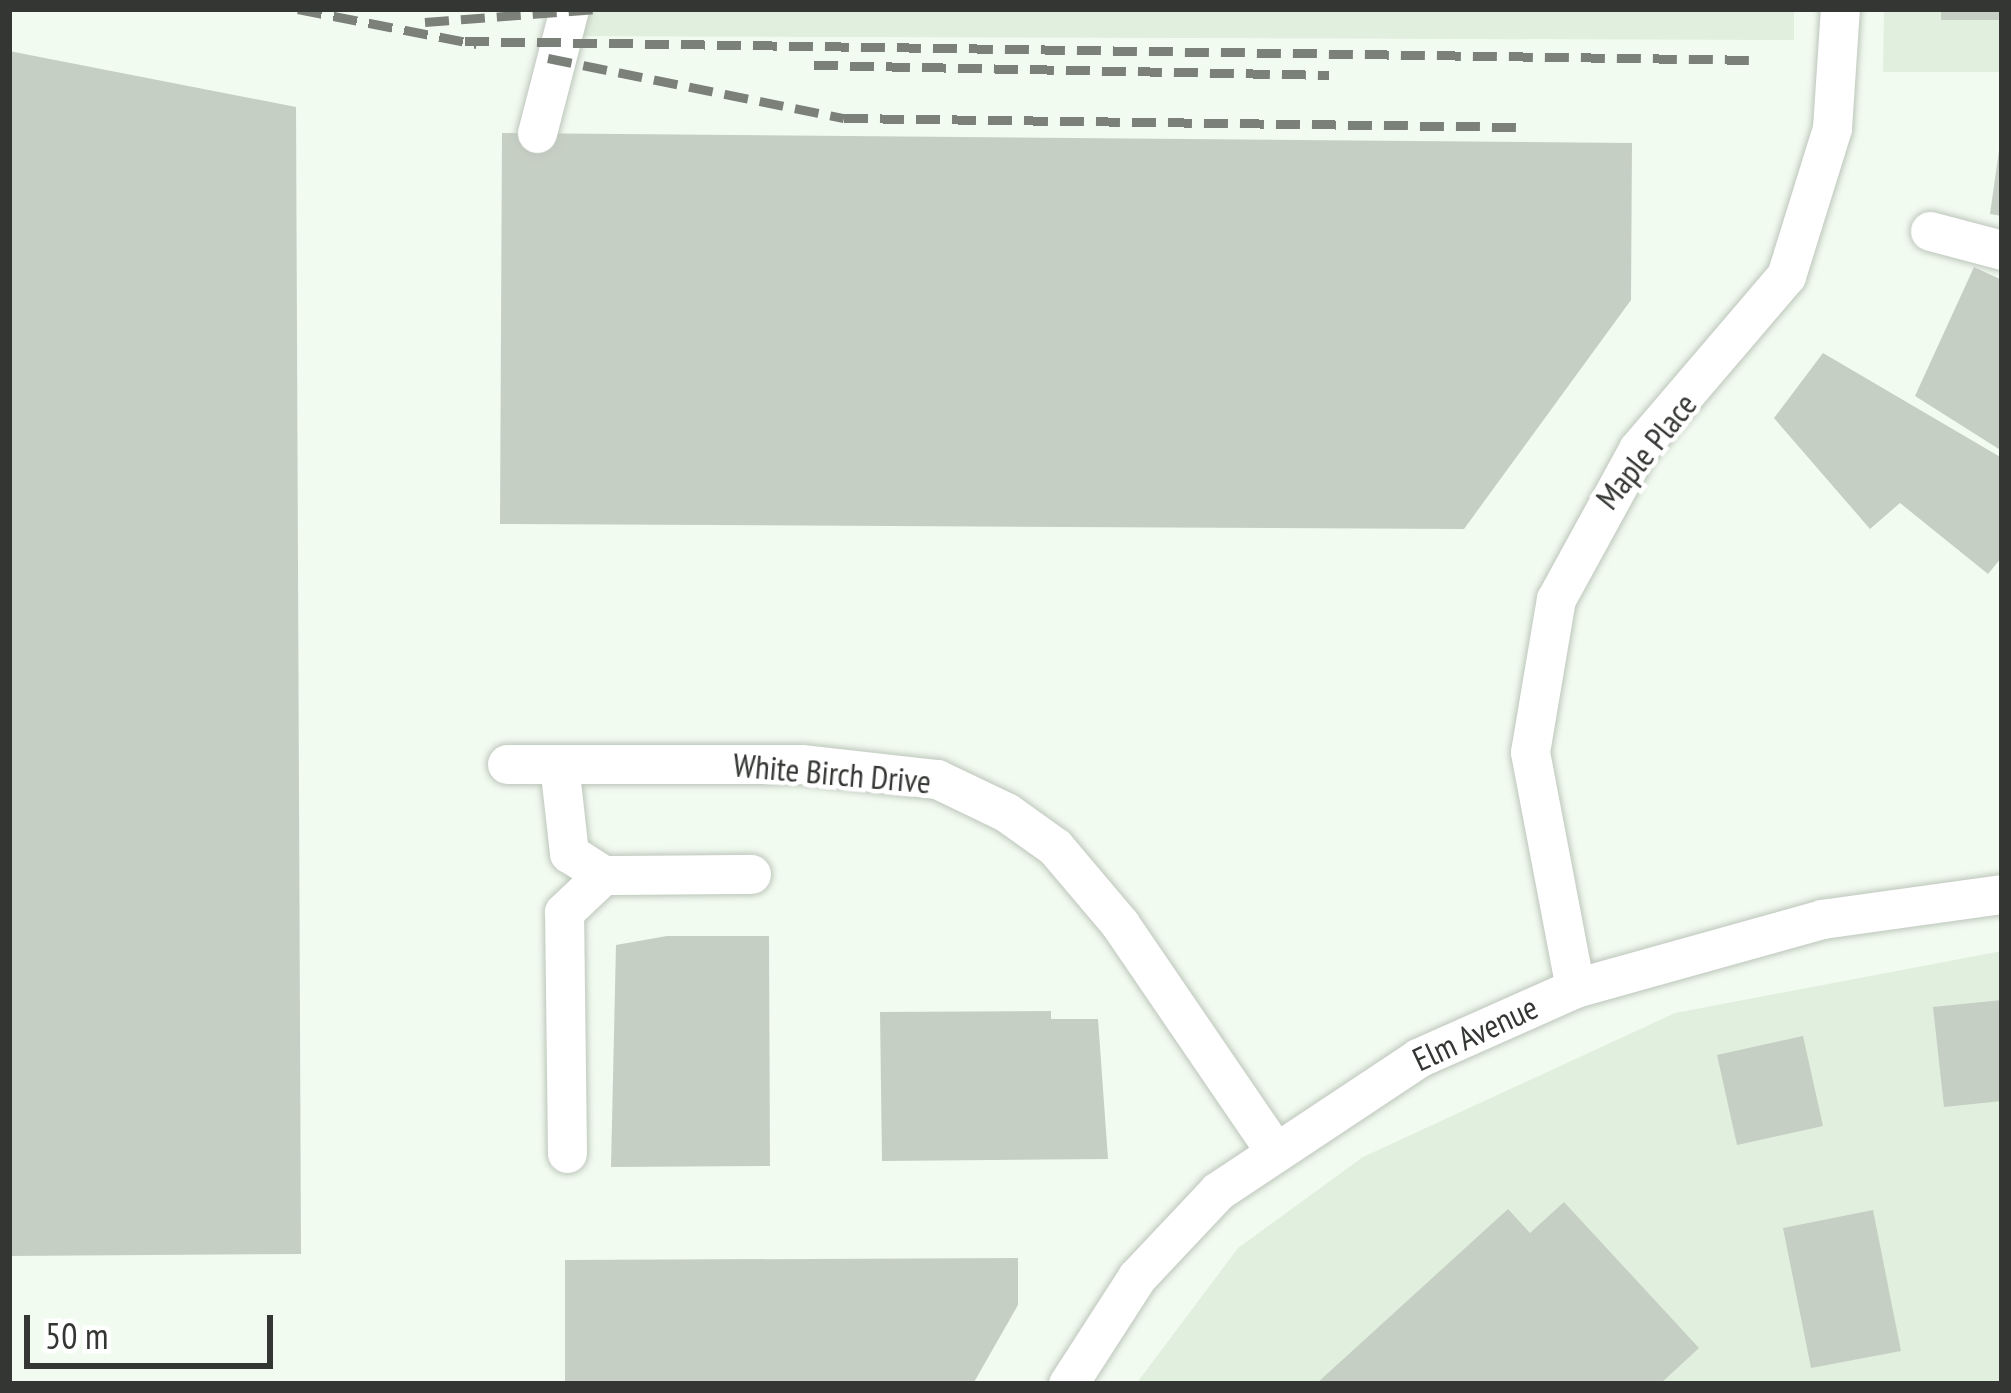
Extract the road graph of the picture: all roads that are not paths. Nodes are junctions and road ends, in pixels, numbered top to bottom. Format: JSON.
{"nodes":[{"id":1,"x":569,"y":9,"type":"edge"},
{"id":2,"x":1840,"y":9,"type":"edge"},
{"id":3,"x":537,"y":133,"type":"dead end"},
{"id":4,"x":1930,"y":231,"type":"dead end"},
{"id":5,"x":2002,"y":250,"type":"edge"},
{"id":6,"x":507,"y":764,"type":"dead end"},
{"id":7,"x":559,"y":764,"type":"junction"},
{"id":8,"x":752,"y":874,"type":"dead end"},
{"id":9,"x":603,"y":875,"type":"junction"},
{"id":10,"x":2002,"y":895,"type":"edge"},
{"id":11,"x":1575,"y":988,"type":"junction"},
{"id":12,"x":1272,"y":1147,"type":"junction"},
{"id":13,"x":567,"y":1153,"type":"dead end"},
{"id":14,"x":1068,"y":1384,"type":"edge"}],
"edges":[{"from":1,"to":3,"type":"street"},
{"from":2,"to":11,"type":"street","name":"Maple Place"},
{"from":4,"to":5,"type":"street"},
{"from":6,"to":7,"type":"street","name":"White Birch Drive"},
{"from":7,"to":9,"type":"street"},
{"from":7,"to":12,"type":"street","name":"White Birch Drive"},
{"from":8,"to":9,"type":"street"},
{"from":9,"to":13,"type":"street"},
{"from":10,"to":11,"type":"street","name":"Elm Avenue"},
{"from":11,"to":12,"type":"street","name":"Elm Avenue"},
{"from":12,"to":14,"type":"street","name":"Elm Avenue"}]}
